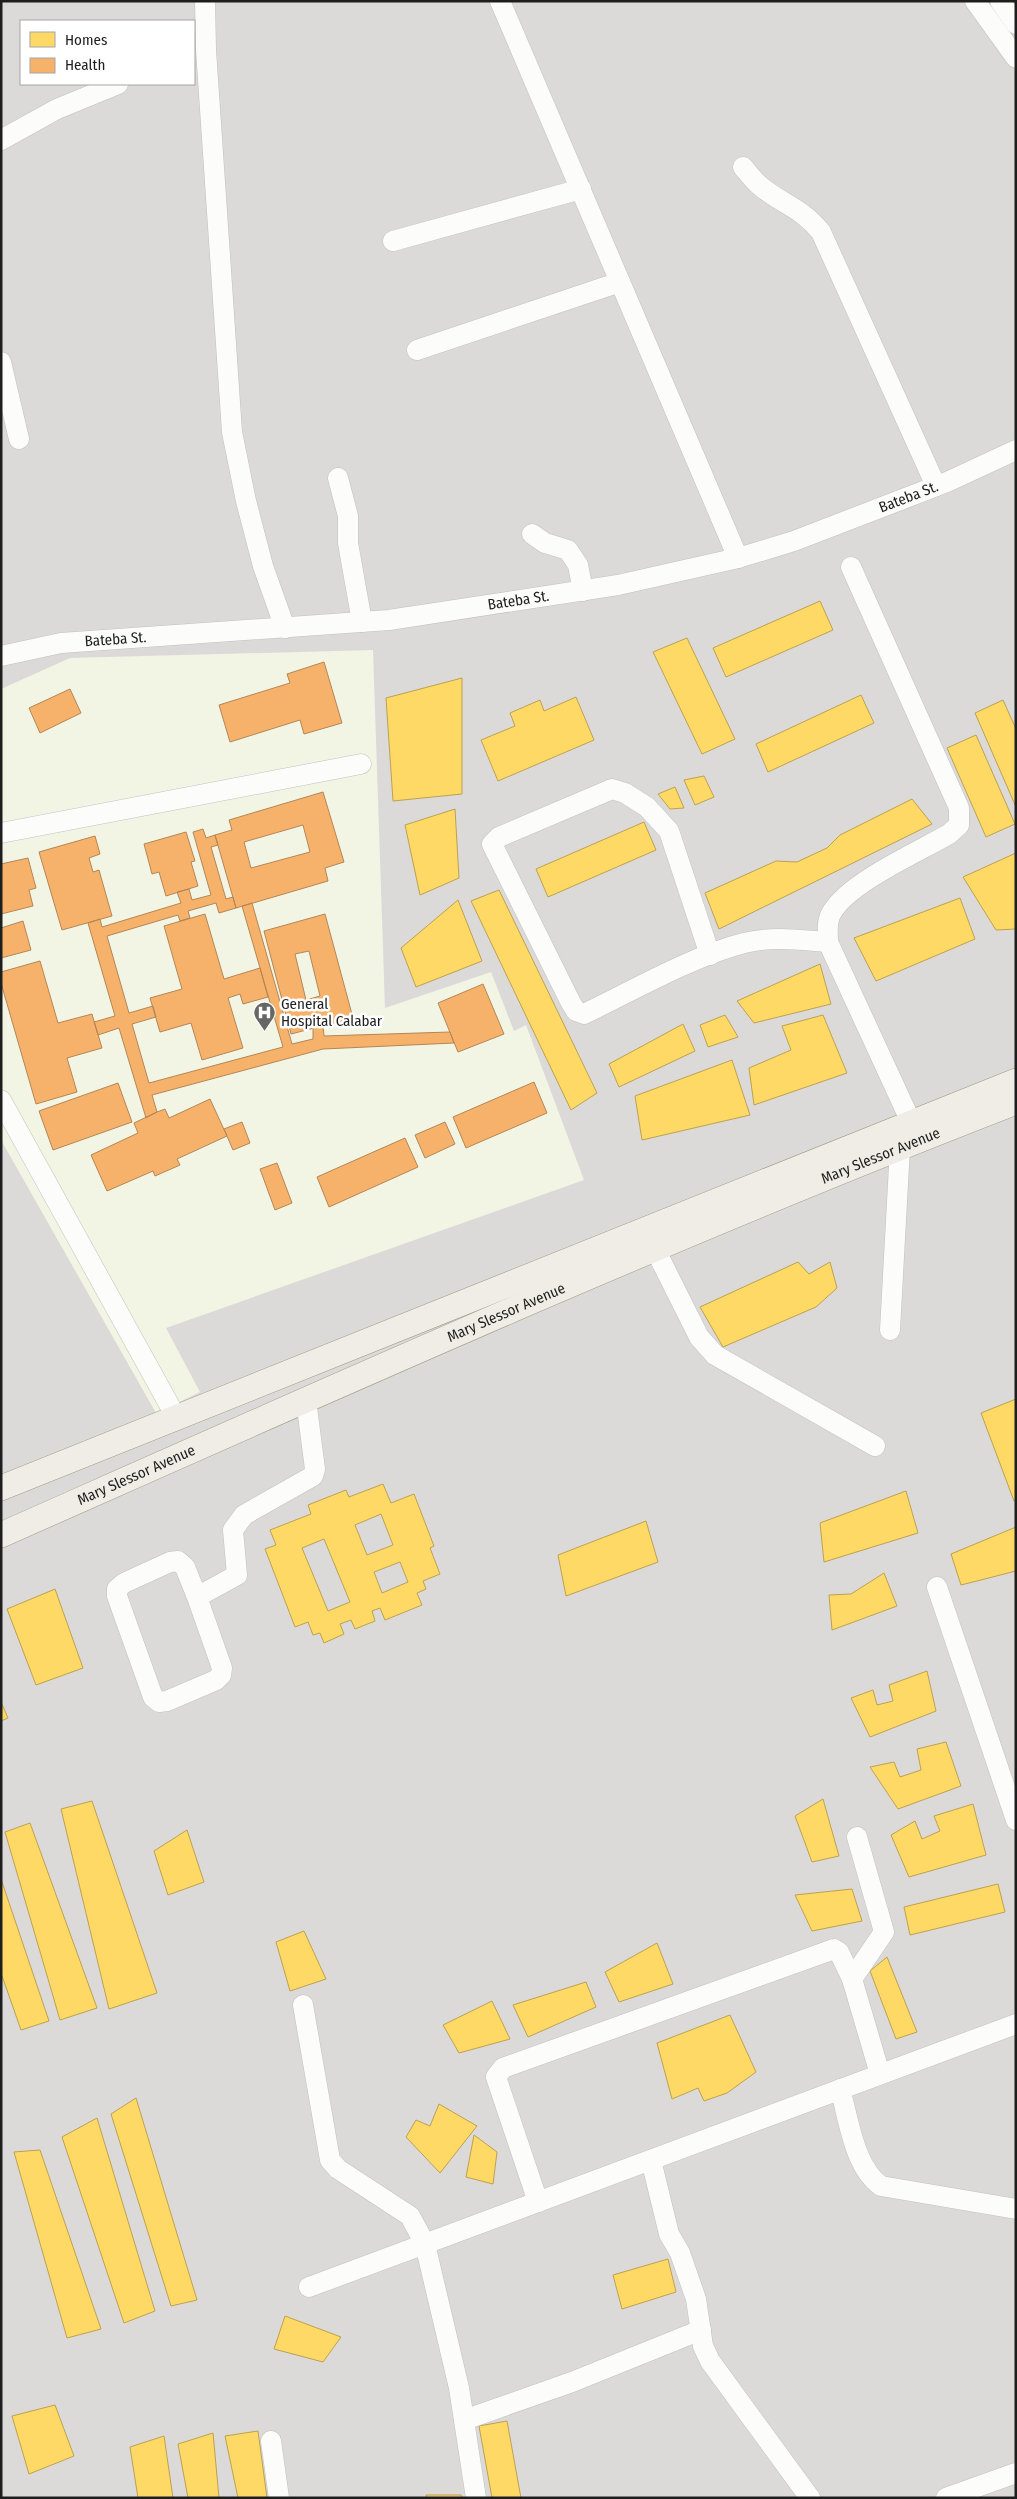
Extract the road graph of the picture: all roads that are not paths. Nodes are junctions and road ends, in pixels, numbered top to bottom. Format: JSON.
{"nodes":[{"id":1,"x":205,"y":1,"type":"edge"},
{"id":2,"x":500,"y":1,"type":"edge"},
{"id":3,"x":975,"y":1,"type":"edge"},
{"id":4,"x":1000,"y":1,"type":"edge"},
{"id":5,"x":1016,"y":24,"type":"edge"},
{"id":6,"x":200,"y":52,"type":"edge"},
{"id":7,"x":1016,"y":58,"type":"edge"},
{"id":8,"x":116,"y":85,"type":"edge"},
{"id":9,"x":1,"y":140,"type":"edge"},
{"id":10,"x":743,"y":167,"type":"dead end"},
{"id":11,"x":581,"y":188,"type":"junction"},
{"id":12,"x":393,"y":241,"type":"dead end"},
{"id":13,"x":620,"y":282,"type":"junction"},
{"id":14,"x":417,"y":350,"type":"dead end"},
{"id":15,"x":1,"y":362,"type":"edge"},
{"id":16,"x":19,"y":439,"type":"dead end"},
{"id":17,"x":1016,"y":450,"type":"edge"},
{"id":18,"x":338,"y":478,"type":"dead end"},
{"id":19,"x":936,"y":486,"type":"junction"},
{"id":20,"x":532,"y":534,"type":"dead end"},
{"id":21,"x":738,"y":558,"type":"junction"},
{"id":22,"x":851,"y":568,"type":"dead end"},
{"id":23,"x":584,"y":591,"type":"junction"},
{"id":24,"x":362,"y":622,"type":"junction"},
{"id":25,"x":285,"y":628,"type":"junction"},
{"id":26,"x":1,"y":656,"type":"edge"},
{"id":27,"x":361,"y":764,"type":"dead end"},
{"id":28,"x":1,"y":833,"type":"edge"},
{"id":29,"x":828,"y":942,"type":"junction"},
{"id":30,"x":710,"y":955,"type":"junction"},
{"id":31,"x":1016,"y":1081,"type":"edge"},
{"id":32,"x":1,"y":1100,"type":"edge"},
{"id":33,"x":1016,"y":1102,"type":"edge"},
{"id":34,"x":911,"y":1122,"type":"junction"},
{"id":35,"x":900,"y":1147,"type":"junction"},
{"id":36,"x":655,"y":1249,"type":"junction"},
{"id":37,"x":890,"y":1330,"type":"dead end"},
{"id":38,"x":306,"y":1400,"type":"junction"},
{"id":39,"x":176,"y":1417,"type":"junction"},
{"id":40,"x":875,"y":1446,"type":"dead end"},
{"id":41,"x":1,"y":1488,"type":"edge"},
{"id":42,"x":1,"y":1534,"type":"edge"},
{"id":43,"x":937,"y":1587,"type":"dead end"},
{"id":44,"x":197,"y":1597,"type":"junction"},
{"id":45,"x":1016,"y":1820,"type":"edge"},
{"id":46,"x":858,"y":1837,"type":"dead end"},
{"id":47,"x":852,"y":1979,"type":"junction"},
{"id":48,"x":303,"y":2005,"type":"dead end"},
{"id":49,"x":1016,"y":2024,"type":"edge"},
{"id":50,"x":880,"y":2074,"type":"junction"},
{"id":51,"x":840,"y":2089,"type":"junction"},
{"id":52,"x":651,"y":2160,"type":"junction"},
{"id":53,"x":538,"y":2202,"type":"junction"},
{"id":54,"x":1016,"y":2209,"type":"edge"},
{"id":55,"x":425,"y":2244,"type":"junction"},
{"id":56,"x":309,"y":2287,"type":"dead end"},
{"id":57,"x":701,"y":2330,"type":"junction"},
{"id":58,"x":464,"y":2420,"type":"junction"},
{"id":59,"x":271,"y":2440,"type":"dead end"},
{"id":60,"x":1016,"y":2473,"type":"edge"},
{"id":61,"x":279,"y":2498,"type":"edge"},
{"id":62,"x":476,"y":2498,"type":"edge"},
{"id":63,"x":810,"y":2498,"type":"edge"},
{"id":64,"x":946,"y":2498,"type":"edge"}],
"edges":[{"from":1,"to":6,"type":"street"},
{"from":2,"to":11,"type":"street"},
{"from":3,"to":7,"type":"street"},
{"from":4,"to":5,"type":"street"},
{"from":6,"to":25,"type":"street"},
{"from":8,"to":9,"type":"street"},
{"from":10,"to":19,"type":"street"},
{"from":11,"to":12,"type":"street"},
{"from":11,"to":13,"type":"street"},
{"from":13,"to":14,"type":"street"},
{"from":13,"to":21,"type":"street"},
{"from":15,"to":16,"type":"street"},
{"from":17,"to":19,"type":"street","name":"Bateba St."},
{"from":18,"to":24,"type":"street"},
{"from":19,"to":21,"type":"street","name":"Bateba St."},
{"from":20,"to":23,"type":"street"},
{"from":21,"to":23,"type":"street","name":"Bateba St."},
{"from":22,"to":29,"type":"street"},
{"from":23,"to":24,"type":"street","name":"Bateba St."},
{"from":24,"to":25,"type":"street","name":"Bateba St."},
{"from":25,"to":26,"type":"street","name":"Bateba St."},
{"from":27,"to":28,"type":"street"},
{"from":29,"to":30,"type":"street"},
{"from":29,"to":34,"type":"street"},
{"from":30,"to":30,"type":"street"},
{"from":31,"to":34,"type":"main road","name":"Mary Slessor Avenue"},
{"from":32,"to":39,"type":"street"},
{"from":33,"to":35,"type":"main road","name":"Mary Slessor Avenue"},
{"from":34,"to":39,"type":"main road","name":"Mary Slessor Avenue"},
{"from":35,"to":36,"type":"main road","name":"Mary Slessor Avenue"},
{"from":35,"to":37,"type":"street"},
{"from":36,"to":38,"type":"main road","name":"Mary Slessor Avenue"},
{"from":36,"to":40,"type":"street"},
{"from":38,"to":42,"type":"main road","name":"Mary Slessor Avenue"},
{"from":38,"to":44,"type":"street"},
{"from":39,"to":41,"type":"main road","name":"Mary Slessor Avenue"},
{"from":43,"to":45,"type":"street"},
{"from":44,"to":44,"type":"street"},
{"from":46,"to":47,"type":"street"},
{"from":47,"to":50,"type":"street"},
{"from":47,"to":53,"type":"street"},
{"from":48,"to":55,"type":"street"},
{"from":49,"to":50,"type":"street"},
{"from":50,"to":51,"type":"street"},
{"from":51,"to":52,"type":"street"},
{"from":51,"to":54,"type":"street"},
{"from":52,"to":53,"type":"street"},
{"from":52,"to":57,"type":"street"},
{"from":53,"to":55,"type":"street"},
{"from":55,"to":56,"type":"street"},
{"from":55,"to":58,"type":"street"},
{"from":57,"to":58,"type":"street"},
{"from":57,"to":63,"type":"street"},
{"from":58,"to":62,"type":"street"},
{"from":59,"to":61,"type":"street"},
{"from":60,"to":64,"type":"street"}]}
